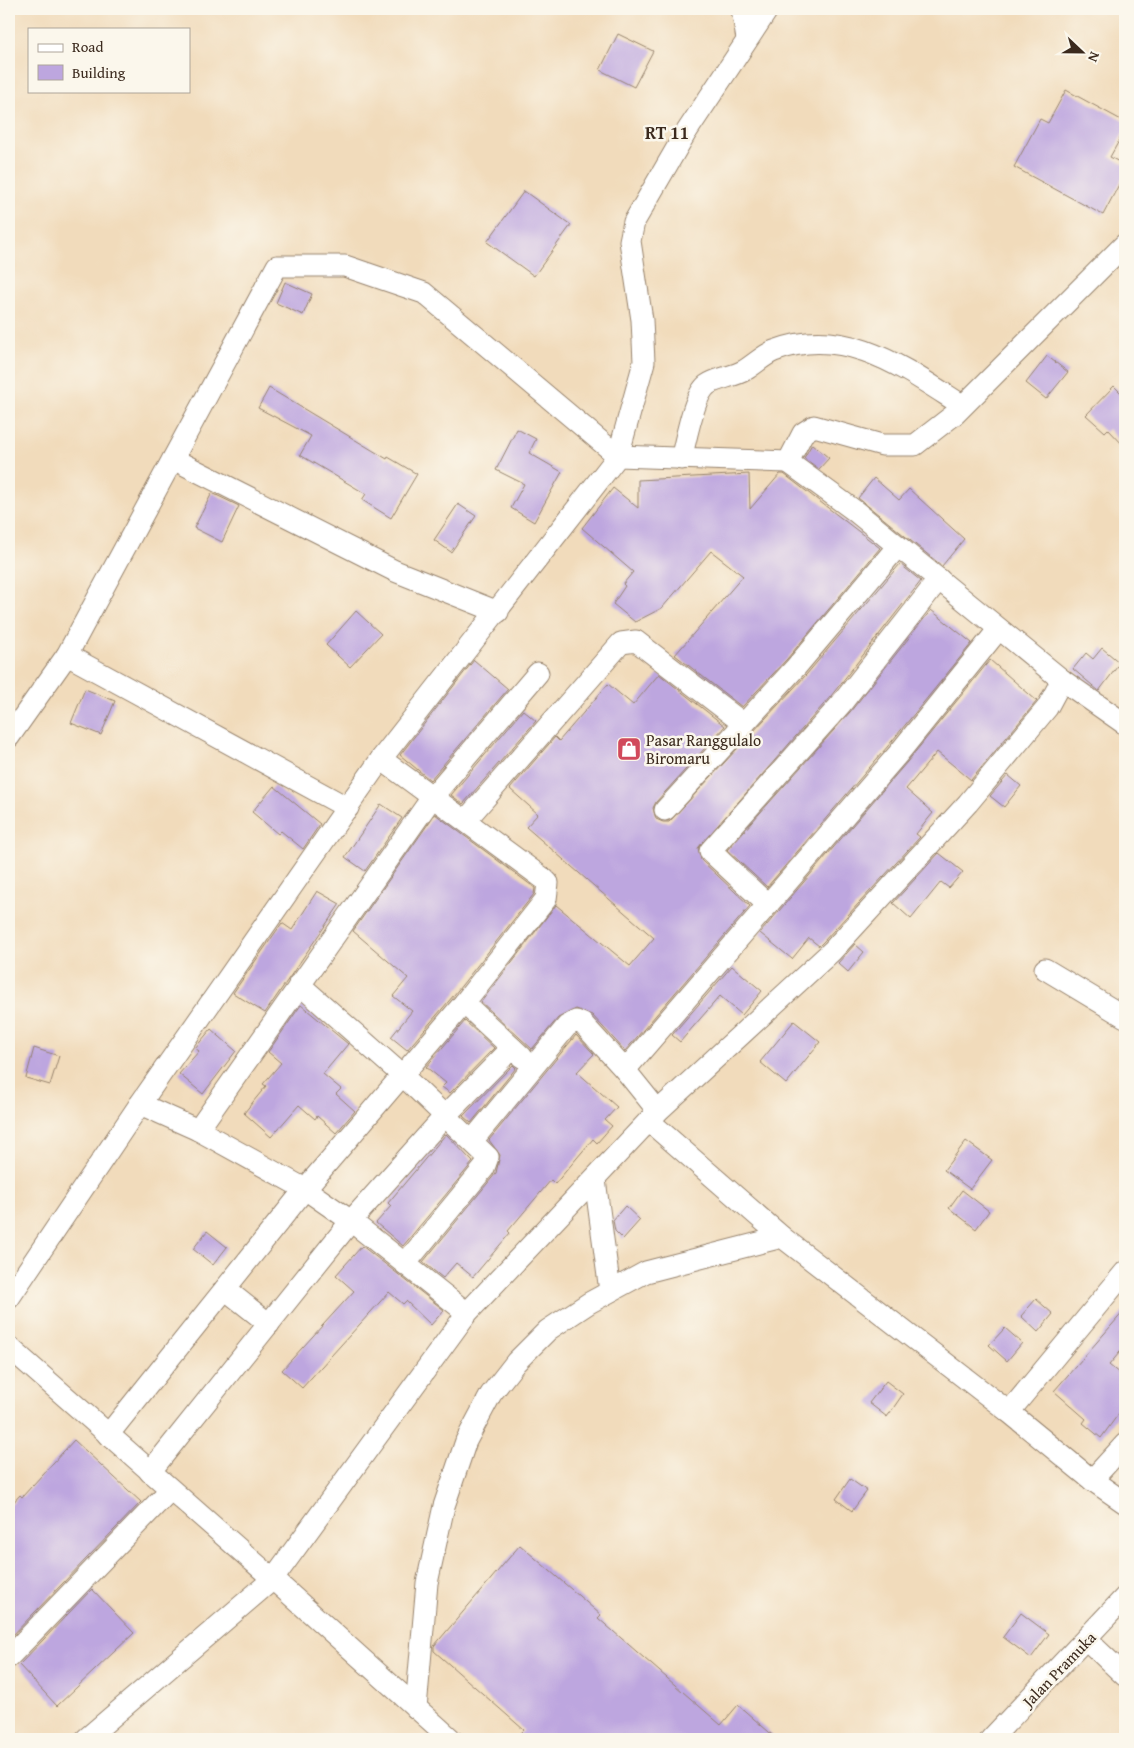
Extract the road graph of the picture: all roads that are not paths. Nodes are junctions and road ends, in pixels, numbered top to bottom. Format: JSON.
{"nodes":[{"id":1,"x":742,"y":9,"type":"edge"},
{"id":2,"x":768,"y":9,"type":"edge"},
{"id":3,"x":747,"y":39,"type":"junction"},
{"id":4,"x":1125,"y":244,"type":"edge"},
{"id":5,"x":962,"y":405,"type":"junction"},
{"id":6,"x":618,"y":456,"type":"junction"},
{"id":7,"x":173,"y":459,"type":"junction"},
{"id":8,"x":681,"y":459,"type":"junction"},
{"id":9,"x":788,"y":462,"type":"junction"},
{"id":10,"x":898,"y":546,"type":"junction"},
{"id":11,"x":939,"y":579,"type":"junction"},
{"id":12,"x":498,"y":612,"type":"junction"},
{"id":13,"x":998,"y":630,"type":"junction"},
{"id":14,"x":66,"y":656,"type":"junction"},
{"id":15,"x":538,"y":673,"type":"dead end"},
{"id":16,"x":1062,"y":680,"type":"junction"},
{"id":17,"x":744,"y":724,"type":"junction"},
{"id":18,"x":1125,"y":724,"type":"edge"},
{"id":19,"x":9,"y":737,"type":"edge"},
{"id":20,"x":381,"y":759,"type":"junction"},
{"id":21,"x":433,"y":796,"type":"junction"},
{"id":22,"x":348,"y":808,"type":"junction"},
{"id":23,"x":665,"y":810,"type":"dead end"},
{"id":24,"x":466,"y":820,"type":"junction"},
{"id":25,"x":768,"y":905,"type":"junction"},
{"id":26,"x":1045,"y":969,"type":"dead end"},
{"id":27,"x":299,"y":984,"type":"junction"},
{"id":28,"x":464,"y":1003,"type":"junction"},
{"id":29,"x":1125,"y":1017,"type":"edge"},
{"id":30,"x":512,"y":1048,"type":"junction"},
{"id":31,"x":534,"y":1068,"type":"junction"},
{"id":32,"x":625,"y":1070,"type":"junction"},
{"id":33,"x":402,"y":1075,"type":"junction"},
{"id":34,"x":140,"y":1104,"type":"junction"},
{"id":35,"x":654,"y":1116,"type":"junction"},
{"id":36,"x":444,"y":1117,"type":"junction"},
{"id":37,"x":198,"y":1130,"type":"junction"},
{"id":38,"x":472,"y":1141,"type":"junction"},
{"id":39,"x":595,"y":1180,"type":"junction"},
{"id":40,"x":305,"y":1190,"type":"junction"},
{"id":41,"x":351,"y":1221,"type":"junction"},
{"id":42,"x":782,"y":1237,"type":"junction"},
{"id":43,"x":405,"y":1264,"type":"junction"},
{"id":44,"x":1125,"y":1272,"type":"edge"},
{"id":45,"x":225,"y":1288,"type":"junction"},
{"id":46,"x":610,"y":1291,"type":"junction"},
{"id":47,"x":9,"y":1298,"type":"edge"},
{"id":48,"x":467,"y":1313,"type":"junction"},
{"id":49,"x":269,"y":1324,"type":"junction"},
{"id":50,"x":9,"y":1347,"type":"edge"},
{"id":51,"x":1009,"y":1412,"type":"junction"},
{"id":52,"x":108,"y":1435,"type":"junction"},
{"id":53,"x":1125,"y":1444,"type":"edge"},
{"id":54,"x":150,"y":1472,"type":"junction"},
{"id":55,"x":1092,"y":1480,"type":"junction"},
{"id":56,"x":170,"y":1490,"type":"junction"},
{"id":57,"x":1125,"y":1503,"type":"edge"},
{"id":58,"x":273,"y":1579,"type":"junction"},
{"id":59,"x":1125,"y":1597,"type":"edge"},
{"id":60,"x":1087,"y":1640,"type":"junction"},
{"id":61,"x":9,"y":1657,"type":"edge"},
{"id":62,"x":1125,"y":1676,"type":"edge"},
{"id":63,"x":416,"y":1708,"type":"junction"},
{"id":64,"x":86,"y":1739,"type":"edge"},
{"id":65,"x":451,"y":1739,"type":"edge"},
{"id":66,"x":991,"y":1739,"type":"edge"}],
"edges":[{"from":1,"to":3,"type":"street"},
{"from":2,"to":3,"type":"street"},
{"from":3,"to":6,"type":"street"},
{"from":4,"to":5,"type":"street"},
{"from":5,"to":8,"type":"street"},
{"from":5,"to":9,"type":"street"},
{"from":6,"to":7,"type":"street"},
{"from":6,"to":8,"type":"street"},
{"from":6,"to":12,"type":"street"},
{"from":7,"to":12,"type":"street"},
{"from":7,"to":14,"type":"street"},
{"from":8,"to":9,"type":"street"},
{"from":9,"to":10,"type":"street"},
{"from":10,"to":11,"type":"street"},
{"from":10,"to":17,"type":"street"},
{"from":11,"to":13,"type":"street"},
{"from":11,"to":25,"type":"street"},
{"from":12,"to":20,"type":"street"},
{"from":13,"to":16,"type":"street"},
{"from":13,"to":25,"type":"street"},
{"from":14,"to":19,"type":"street"},
{"from":14,"to":22,"type":"street"},
{"from":15,"to":21,"type":"street"},
{"from":16,"to":18,"type":"street"},
{"from":16,"to":35,"type":"street"},
{"from":17,"to":23,"type":"street"},
{"from":17,"to":24,"type":"street"},
{"from":20,"to":21,"type":"street"},
{"from":20,"to":22,"type":"street"},
{"from":21,"to":24,"type":"street"},
{"from":21,"to":27,"type":"street"},
{"from":22,"to":34,"type":"street"},
{"from":24,"to":28,"type":"street"},
{"from":25,"to":32,"type":"street"},
{"from":26,"to":29,"type":"street"},
{"from":27,"to":33,"type":"street"},
{"from":27,"to":37,"type":"street"},
{"from":28,"to":30,"type":"street"},
{"from":28,"to":33,"type":"street"},
{"from":30,"to":31,"type":"street"},
{"from":30,"to":36,"type":"street"},
{"from":31,"to":32,"type":"street"},
{"from":31,"to":38,"type":"street"},
{"from":32,"to":35,"type":"street"},
{"from":33,"to":36,"type":"street"},
{"from":33,"to":40,"type":"street"},
{"from":34,"to":37,"type":"street"},
{"from":34,"to":47,"type":"street"},
{"from":35,"to":39,"type":"street"},
{"from":35,"to":42,"type":"street"},
{"from":36,"to":38,"type":"street"},
{"from":36,"to":41,"type":"street"},
{"from":37,"to":40,"type":"street"},
{"from":38,"to":43,"type":"street"},
{"from":39,"to":46,"type":"street"},
{"from":39,"to":48,"type":"street"},
{"from":40,"to":41,"type":"street"},
{"from":40,"to":45,"type":"street"},
{"from":41,"to":43,"type":"street"},
{"from":41,"to":49,"type":"street"},
{"from":42,"to":46,"type":"street"},
{"from":42,"to":51,"type":"street"},
{"from":43,"to":48,"type":"street"},
{"from":44,"to":51,"type":"street"},
{"from":45,"to":49,"type":"street"},
{"from":45,"to":52,"type":"street"},
{"from":46,"to":63,"type":"street"},
{"from":48,"to":58,"type":"street"},
{"from":49,"to":54,"type":"street"},
{"from":50,"to":52,"type":"street"},
{"from":51,"to":55,"type":"street"},
{"from":52,"to":54,"type":"street"},
{"from":53,"to":55,"type":"street"},
{"from":54,"to":56,"type":"street"},
{"from":55,"to":57,"type":"street"},
{"from":56,"to":58,"type":"street"},
{"from":56,"to":61,"type":"street"},
{"from":58,"to":63,"type":"street"},
{"from":58,"to":64,"type":"street"},
{"from":59,"to":60,"type":"street","name":"Jalan Pramuka"},
{"from":60,"to":62,"type":"street"},
{"from":60,"to":66,"type":"street","name":"Jalan Pramuka"},
{"from":63,"to":65,"type":"street"}]}
